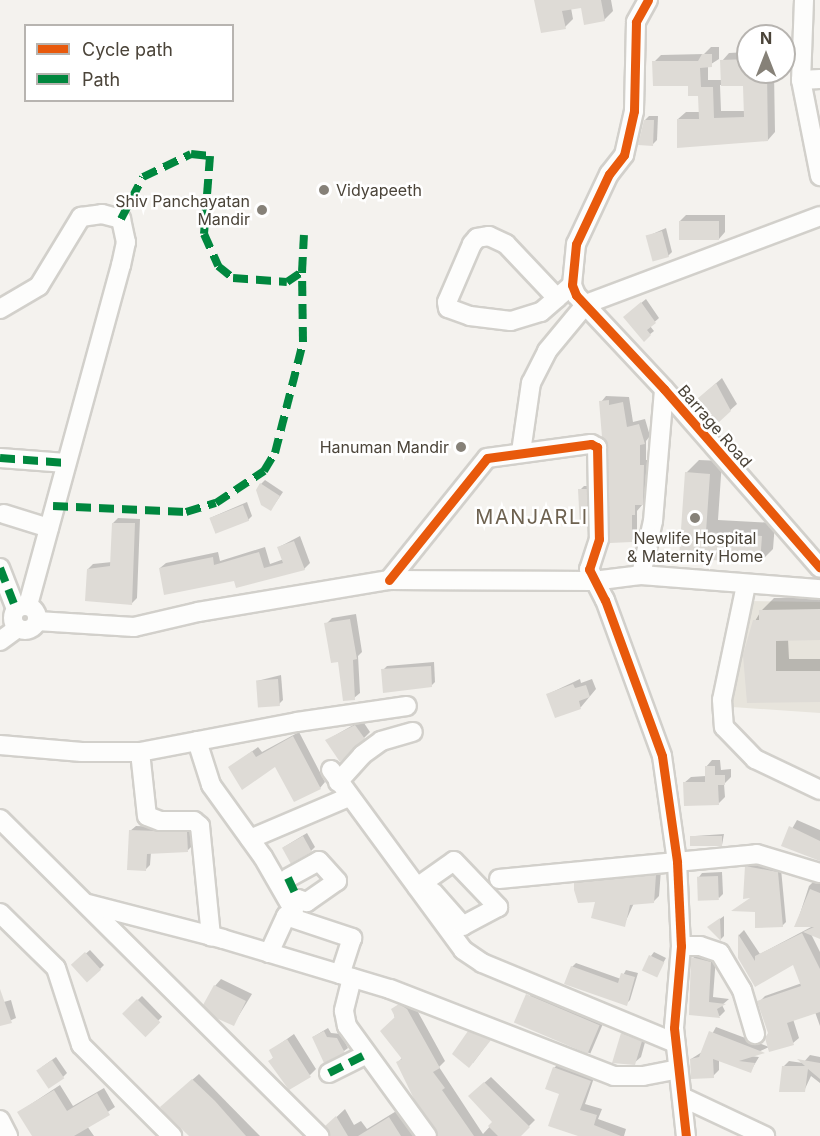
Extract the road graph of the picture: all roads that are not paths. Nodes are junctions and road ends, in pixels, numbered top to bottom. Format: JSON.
{"nodes":[{"id":1,"x":648,"y":0,"type":"edge"},
{"id":2,"x":804,"y":0,"type":"edge"},
{"id":3,"x":811,"y":22,"type":"edge"},
{"id":4,"x":820,"y":79,"type":"edge"},
{"id":5,"x":801,"y":80,"type":"junction"},
{"id":6,"x":814,"y":124,"type":"edge"},
{"id":7,"x":820,"y":176,"type":"edge"},
{"id":8,"x":820,"y":216,"type":"edge"},
{"id":9,"x":572,"y":285,"type":"junction"},
{"id":10,"x":556,"y":298,"type":"junction"},
{"id":11,"x":586,"y":304,"type":"junction"},
{"id":12,"x":0,"y":309,"type":"edge"},
{"id":13,"x":664,"y":389,"type":"junction"},
{"id":14,"x":520,"y":452,"type":"junction"},
{"id":15,"x":0,"y":458,"type":"edge"},
{"id":16,"x":66,"y":463,"type":"junction"},
{"id":17,"x":4,"y":514,"type":"dead end"},
{"id":18,"x":49,"y":528,"type":"junction"},
{"id":19,"x":0,"y":568,"type":"edge"},
{"id":20,"x":820,"y":568,"type":"edge"},
{"id":21,"x":641,"y":575,"type":"junction"},
{"id":22,"x":389,"y":580,"type":"junction"},
{"id":23,"x":593,"y":581,"type":"junction"},
{"id":24,"x":746,"y":585,"type":"junction"},
{"id":25,"x":820,"y":589,"type":"edge"},
{"id":26,"x":22,"y":607,"type":"junction"},
{"id":27,"x":37,"y":621,"type":"junction"},
{"id":28,"x":18,"y":628,"type":"junction"},
{"id":29,"x":0,"y":641,"type":"edge"},
{"id":30,"x":407,"y":706,"type":"dead end"},
{"id":31,"x":413,"y":732,"type":"dead end"},
{"id":32,"x":197,"y":741,"type":"junction"},
{"id":33,"x":0,"y":745,"type":"edge"},
{"id":34,"x":140,"y":753,"type":"junction"},
{"id":35,"x":820,"y":790,"type":"edge"},
{"id":36,"x":349,"y":797,"type":"junction"},
{"id":37,"x":0,"y":819,"type":"edge"},
{"id":38,"x":250,"y":838,"type":"junction"},
{"id":39,"x":677,"y":862,"type":"junction"},
{"id":40,"x":820,"y":873,"type":"edge"},
{"id":41,"x":288,"y":878,"type":"dead end"},
{"id":42,"x":499,"y":879,"type":"dead end"},
{"id":43,"x":88,"y":904,"type":"junction"},
{"id":44,"x":0,"y":913,"type":"edge"},
{"id":45,"x":211,"y":936,"type":"junction"},
{"id":46,"x":681,"y":945,"type":"junction"},
{"id":47,"x":271,"y":947,"type":"junction"},
{"id":48,"x":345,"y":972,"type":"junction"},
{"id":49,"x":755,"y":1034,"type":"dead end"},
{"id":50,"x":675,"y":1043,"type":"junction"},
{"id":51,"x":368,"y":1054,"type":"junction"},
{"id":52,"x":678,"y":1069,"type":"junction"},
{"id":53,"x":329,"y":1073,"type":"dead end"},
{"id":54,"x":682,"y":1097,"type":"junction"},
{"id":55,"x":0,"y":1120,"type":"edge"},
{"id":56,"x":314,"y":1134,"type":"edge"},
{"id":57,"x":8,"y":1136,"type":"edge"},
{"id":58,"x":172,"y":1136,"type":"edge"},
{"id":59,"x":427,"y":1136,"type":"edge"},
{"id":60,"x":686,"y":1136,"type":"edge"},
{"id":61,"x":765,"y":1136,"type":"edge"}],
"edges":[{"from":1,"to":9,"type":"street"},
{"from":2,"to":3,"type":"street"},
{"from":3,"to":5,"type":"street"},
{"from":4,"to":5,"type":"street"},
{"from":5,"to":6,"type":"street"},
{"from":6,"to":7,"type":"street"},
{"from":8,"to":11,"type":"street"},
{"from":9,"to":10,"type":"street"},
{"from":9,"to":11,"type":"street","name":"Barrage Road"},
{"from":10,"to":10,"type":"street"},
{"from":11,"to":13,"type":"street","name":"Barrage Road"},
{"from":11,"to":14,"type":"street"},
{"from":12,"to":16,"type":"street"},
{"from":13,"to":20,"type":"street","name":"Barrage Road"},
{"from":13,"to":21,"type":"street"},
{"from":14,"to":22,"type":"street"},
{"from":14,"to":23,"type":"street"},
{"from":15,"to":16,"type":"street"},
{"from":16,"to":18,"type":"street"},
{"from":17,"to":18,"type":"street"},
{"from":18,"to":26,"type":"street"},
{"from":19,"to":26,"type":"street"},
{"from":21,"to":23,"type":"street"},
{"from":21,"to":24,"type":"street"},
{"from":22,"to":23,"type":"street"},
{"from":22,"to":27,"type":"street"},
{"from":23,"to":39,"type":"street"},
{"from":24,"to":25,"type":"street"},
{"from":24,"to":35,"type":"street"},
{"from":26,"to":27,"type":"street"},
{"from":26,"to":28,"type":"street"},
{"from":27,"to":28,"type":"street"},
{"from":28,"to":29,"type":"street"},
{"from":30,"to":32,"type":"street"},
{"from":31,"to":36,"type":"street"},
{"from":32,"to":34,"type":"street"},
{"from":32,"to":38,"type":"street"},
{"from":33,"to":34,"type":"street"},
{"from":34,"to":45,"type":"street"},
{"from":36,"to":38,"type":"street"},
{"from":36,"to":50,"type":"street"},
{"from":37,"to":43,"type":"street"},
{"from":38,"to":41,"type":"street"},
{"from":39,"to":40,"type":"street"},
{"from":39,"to":42,"type":"street"},
{"from":39,"to":46,"type":"street"},
{"from":43,"to":45,"type":"street"},
{"from":43,"to":56,"type":"street"},
{"from":44,"to":58,"type":"street"},
{"from":45,"to":47,"type":"street"},
{"from":46,"to":49,"type":"street"},
{"from":46,"to":50,"type":"street"},
{"from":47,"to":48,"type":"street"},
{"from":47,"to":48,"type":"street"},
{"from":48,"to":51,"type":"street"},
{"from":48,"to":52,"type":"street"},
{"from":50,"to":52,"type":"street"},
{"from":51,"to":53,"type":"street"},
{"from":51,"to":59,"type":"street"},
{"from":52,"to":54,"type":"street"},
{"from":54,"to":60,"type":"street"},
{"from":54,"to":61,"type":"street"},
{"from":55,"to":57,"type":"street"}]}
